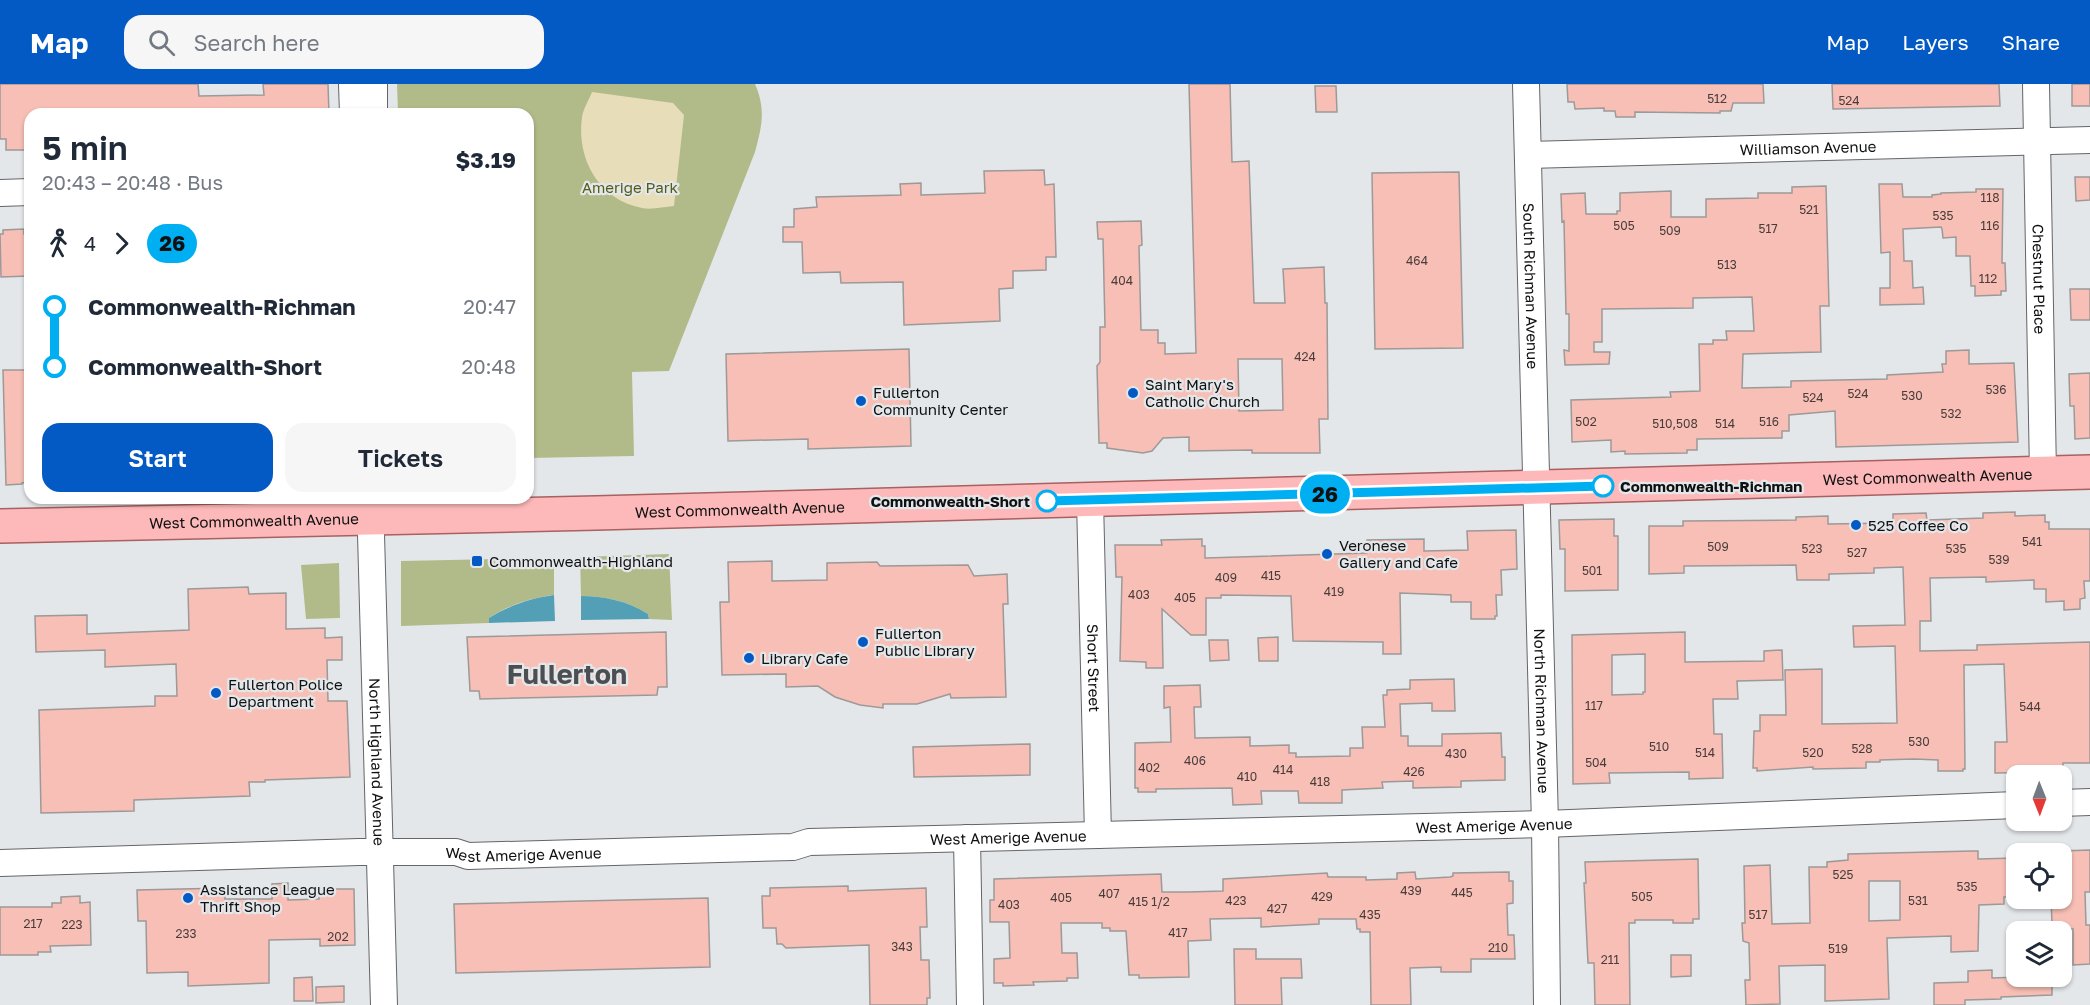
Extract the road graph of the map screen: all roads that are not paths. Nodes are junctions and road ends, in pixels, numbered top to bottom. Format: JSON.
{"nodes":[{"id":1,"x":352,"y":84,"type":"edge"},
{"id":2,"x":374,"y":84,"type":"edge"},
{"id":3,"x":1526,"y":84,"type":"edge"},
{"id":4,"x":2036,"y":84,"type":"edge"},
{"id":5,"x":353,"y":108,"type":"edge"},
{"id":6,"x":374,"y":108,"type":"edge"},
{"id":7,"x":2090,"y":140,"type":"edge"},
{"id":8,"x":2037,"y":141,"type":"junction"},
{"id":9,"x":1528,"y":155,"type":"junction"},
{"id":10,"x":24,"y":192,"type":"edge"},
{"id":11,"x":0,"y":193,"type":"edge"},
{"id":12,"x":2090,"y":472,"type":"edge"},
{"id":13,"x":2043,"y":474,"type":"junction"},
{"id":14,"x":1536,"y":488,"type":"junction"},
{"id":15,"x":1090,"y":500,"type":"junction"},
{"id":16,"x":370,"y":508,"type":"edge"},
{"id":17,"x":0,"y":526,"type":"edge"},
{"id":18,"x":2090,"y":802,"type":"edge"},
{"id":19,"x":2072,"y":803,"type":"edge"},
{"id":20,"x":2006,"y":805,"type":"edge"},
{"id":21,"x":1545,"y":824,"type":"junction"},
{"id":22,"x":1098,"y":835,"type":"junction"},
{"id":23,"x":967,"y":838,"type":"junction"},
{"id":24,"x":379,"y":852,"type":"junction"},
{"id":25,"x":0,"y":863,"type":"edge"},
{"id":26,"x":384,"y":1005,"type":"edge"},
{"id":27,"x":970,"y":1005,"type":"edge"},
{"id":28,"x":1547,"y":1005,"type":"edge"}],
"edges":[{"from":1,"to":5,"type":"street"},
{"from":2,"to":6,"type":"street"},
{"from":3,"to":9,"type":"street","name":"South Richman Avenue"},
{"from":4,"to":8,"type":"street","name":"Chestnut Place"},
{"from":7,"to":8,"type":"street","name":"Williamson Avenue"},
{"from":8,"to":9,"type":"street","name":"Williamson Avenue"},
{"from":8,"to":13,"type":"street","name":"Chestnut Place"},
{"from":9,"to":14,"type":"street","name":"South Richman Avenue"},
{"from":10,"to":11,"type":"street"},
{"from":12,"to":13,"type":"main road","name":"West Commonwealth Avenue"},
{"from":13,"to":14,"type":"main road","name":"West Commonwealth Avenue"},
{"from":14,"to":15,"type":"main road","name":"West Commonwealth Avenue"},
{"from":14,"to":21,"type":"street","name":"North Richman Avenue"},
{"from":15,"to":16,"type":"main road","name":"West Commonwealth Avenue"},
{"from":15,"to":22,"type":"street","name":"Short Street"},
{"from":16,"to":17,"type":"main road","name":"West Commonwealth Avenue"},
{"from":16,"to":24,"type":"street","name":"North Highland Avenue"},
{"from":18,"to":19,"type":"street"},
{"from":20,"to":21,"type":"street","name":"West Amerige Avenue"},
{"from":21,"to":22,"type":"street","name":"West Amerige Avenue"},
{"from":21,"to":28,"type":"street","name":"North Richman Avenue"},
{"from":22,"to":23,"type":"street","name":"West Amerige Avenue"},
{"from":23,"to":24,"type":"street","name":"West Amerige Avenue"},
{"from":23,"to":27,"type":"street"},
{"from":24,"to":25,"type":"street","name":"West Amerige Avenue"},
{"from":24,"to":26,"type":"street","name":"North Highland Avenue"}]}
